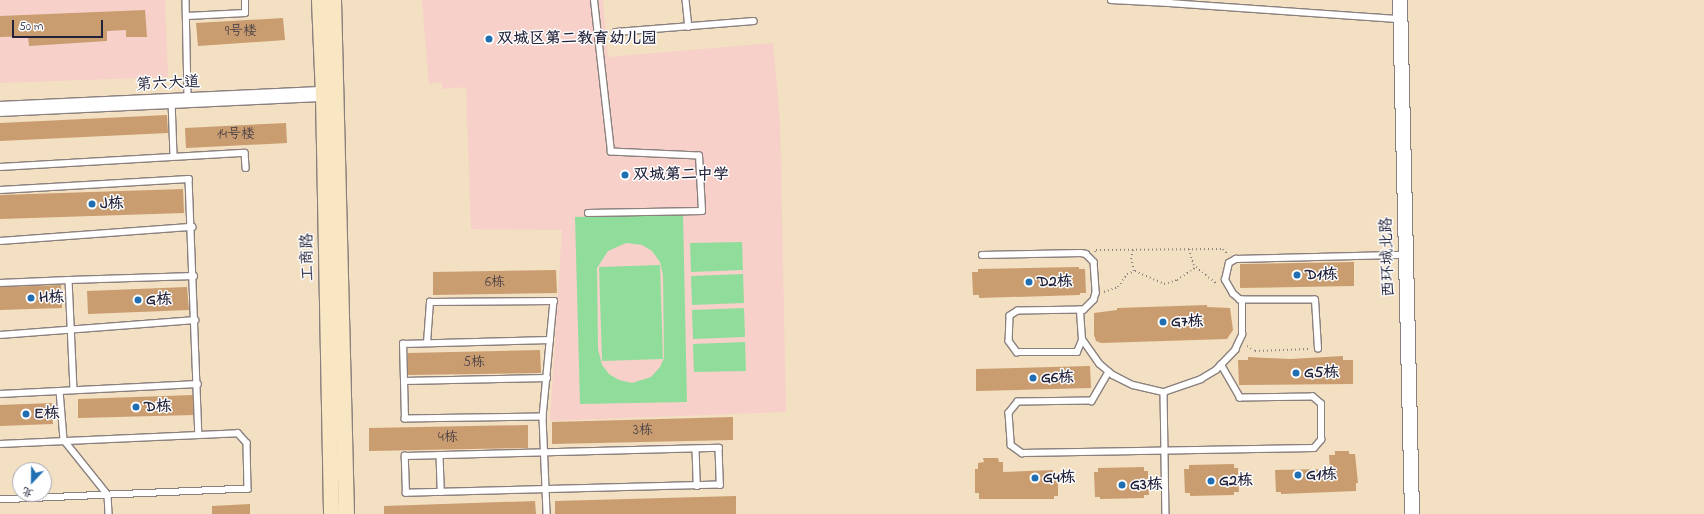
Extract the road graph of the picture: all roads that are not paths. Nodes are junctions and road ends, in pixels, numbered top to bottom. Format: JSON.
{"nodes":[{"id":1,"x":186,"y":0,"type":"edge"},
{"id":2,"x":245,"y":0,"type":"edge"},
{"id":3,"x":319,"y":0,"type":"edge"},
{"id":4,"x":333,"y":0,"type":"edge"},
{"id":5,"x":594,"y":0,"type":"edge"},
{"id":6,"x":686,"y":0,"type":"edge"},
{"id":7,"x":1111,"y":0,"type":"edge"},
{"id":8,"x":1400,"y":0,"type":"edge"},
{"id":9,"x":1169,"y":2,"type":"edge"},
{"id":10,"x":187,"y":16,"type":"junction"},
{"id":11,"x":1400,"y":19,"type":"junction"},
{"id":12,"x":754,"y":21,"type":"dead end"},
{"id":13,"x":689,"y":27,"type":"junction"},
{"id":14,"x":616,"y":32,"type":"dead end"},
{"id":15,"x":330,"y":93,"type":"junction"},
{"id":16,"x":188,"y":99,"type":"junction"},
{"id":17,"x":172,"y":100,"type":"junction"},
{"id":18,"x":0,"y":109,"type":"edge"},
{"id":19,"x":174,"y":156,"type":"junction"},
{"id":20,"x":0,"y":166,"type":"edge"},
{"id":21,"x":246,"y":168,"type":"dead end"},
{"id":22,"x":0,"y":190,"type":"edge"},
{"id":23,"x":588,"y":213,"type":"dead end"},
{"id":24,"x":192,"y":227,"type":"junction"},
{"id":25,"x":0,"y":241,"type":"edge"},
{"id":26,"x":982,"y":255,"type":"dead end"},
{"id":27,"x":1405,"y":255,"type":"junction"},
{"id":28,"x":194,"y":276,"type":"junction"},
{"id":29,"x":70,"y":280,"type":"junction"},
{"id":30,"x":0,"y":283,"type":"edge"},
{"id":31,"x":1242,"y":300,"type":"junction"},
{"id":32,"x":1080,"y":310,"type":"junction"},
{"id":33,"x":195,"y":320,"type":"junction"},
{"id":34,"x":71,"y":330,"type":"junction"},
{"id":35,"x":0,"y":335,"type":"edge"},
{"id":36,"x":550,"y":340,"type":"junction"},
{"id":37,"x":1082,"y":340,"type":"junction"},
{"id":38,"x":427,"y":343,"type":"junction"},
{"id":39,"x":1318,"y":349,"type":"road end"},
{"id":40,"x":1221,"y":365,"type":"junction"},
{"id":41,"x":1109,"y":372,"type":"junction"},
{"id":42,"x":547,"y":378,"type":"junction"},
{"id":43,"x":404,"y":381,"type":"junction"},
{"id":44,"x":198,"y":384,"type":"junction"},
{"id":45,"x":74,"y":390,"type":"junction"},
{"id":46,"x":60,"y":391,"type":"junction"},
{"id":47,"x":1164,"y":392,"type":"junction"},
{"id":48,"x":0,"y":394,"type":"edge"},
{"id":49,"x":543,"y":417,"type":"junction"},
{"id":50,"x":199,"y":435,"type":"junction"},
{"id":51,"x":64,"y":440,"type":"junction"},
{"id":52,"x":0,"y":444,"type":"edge"},
{"id":53,"x":696,"y":449,"type":"junction"},
{"id":54,"x":1165,"y":450,"type":"junction"},
{"id":55,"x":544,"y":452,"type":"junction"},
{"id":56,"x":440,"y":455,"type":"junction"},
{"id":57,"x":697,"y":486,"type":"junction"},
{"id":58,"x":546,"y":490,"type":"junction"},
{"id":59,"x":441,"y":492,"type":"junction"},
{"id":60,"x":108,"y":495,"type":"junction"},
{"id":61,"x":0,"y":500,"type":"edge"},
{"id":62,"x":108,"y":514,"type":"edge"},
{"id":63,"x":331,"y":514,"type":"edge"},
{"id":64,"x":346,"y":514,"type":"edge"},
{"id":65,"x":547,"y":514,"type":"edge"},
{"id":66,"x":1166,"y":514,"type":"edge"},
{"id":67,"x":1412,"y":514,"type":"edge"}],
"edges":[{"from":1,"to":10,"type":"lane"},
{"from":2,"to":10,"type":"lane"},
{"from":3,"to":15,"type":"main road","name":"工商路"},
{"from":4,"to":15,"type":"main road","name":"工商路"},
{"from":5,"to":23,"type":"lane"},
{"from":6,"to":13,"type":"lane"},
{"from":7,"to":9,"type":"lane"},
{"from":8,"to":11,"type":"street","name":"西环城北路"},
{"from":9,"to":11,"type":"lane"},
{"from":10,"to":16,"type":"lane"},
{"from":11,"to":27,"type":"street","name":"西环城北路"},
{"from":12,"to":13,"type":"lane"},
{"from":13,"to":14,"type":"lane"},
{"from":15,"to":16,"type":"street","name":"第六大道"},
{"from":15,"to":63,"type":"main road","name":"工商路"},
{"from":15,"to":64,"type":"main road","name":"工商路"},
{"from":16,"to":17,"type":"street","name":"第六大道"},
{"from":17,"to":18,"type":"street","name":"第六大道"},
{"from":17,"to":19,"type":"lane"},
{"from":19,"to":20,"type":"lane"},
{"from":19,"to":21,"type":"lane"},
{"from":22,"to":24,"type":"lane"},
{"from":24,"to":25,"type":"lane"},
{"from":24,"to":28,"type":"lane"},
{"from":26,"to":32,"type":"lane"},
{"from":27,"to":31,"type":"lane"},
{"from":27,"to":67,"type":"street","name":"西环城北路"},
{"from":28,"to":29,"type":"lane"},
{"from":28,"to":33,"type":"lane"},
{"from":29,"to":30,"type":"lane"},
{"from":29,"to":34,"type":"lane"},
{"from":31,"to":39,"type":"lane"},
{"from":31,"to":40,"type":"lane"},
{"from":32,"to":37,"type":"lane"},
{"from":32,"to":37,"type":"lane"},
{"from":33,"to":34,"type":"lane"},
{"from":33,"to":44,"type":"lane"},
{"from":34,"to":35,"type":"lane"},
{"from":34,"to":45,"type":"lane"},
{"from":36,"to":38,"type":"lane"},
{"from":36,"to":38,"type":"lane"},
{"from":36,"to":42,"type":"lane"},
{"from":37,"to":41,"type":"lane"},
{"from":38,"to":43,"type":"lane"},
{"from":40,"to":47,"type":"lane"},
{"from":40,"to":54,"type":"lane"},
{"from":41,"to":47,"type":"lane"},
{"from":41,"to":54,"type":"lane"},
{"from":42,"to":43,"type":"lane"},
{"from":42,"to":49,"type":"lane"},
{"from":43,"to":49,"type":"lane"},
{"from":44,"to":45,"type":"lane"},
{"from":44,"to":50,"type":"lane"},
{"from":45,"to":46,"type":"lane"},
{"from":46,"to":48,"type":"lane"},
{"from":46,"to":51,"type":"lane"},
{"from":47,"to":54,"type":"lane"},
{"from":49,"to":55,"type":"lane"},
{"from":50,"to":51,"type":"lane"},
{"from":50,"to":60,"type":"lane"},
{"from":51,"to":52,"type":"lane"},
{"from":51,"to":60,"type":"lane"},
{"from":53,"to":55,"type":"lane"},
{"from":53,"to":57,"type":"lane"},
{"from":53,"to":57,"type":"lane"},
{"from":54,"to":66,"type":"lane"},
{"from":55,"to":56,"type":"lane"},
{"from":55,"to":58,"type":"lane"},
{"from":56,"to":59,"type":"lane"},
{"from":56,"to":59,"type":"lane"},
{"from":57,"to":58,"type":"lane"},
{"from":58,"to":59,"type":"lane"},
{"from":58,"to":65,"type":"lane"},
{"from":60,"to":61,"type":"lane"},
{"from":60,"to":62,"type":"lane"}]}
